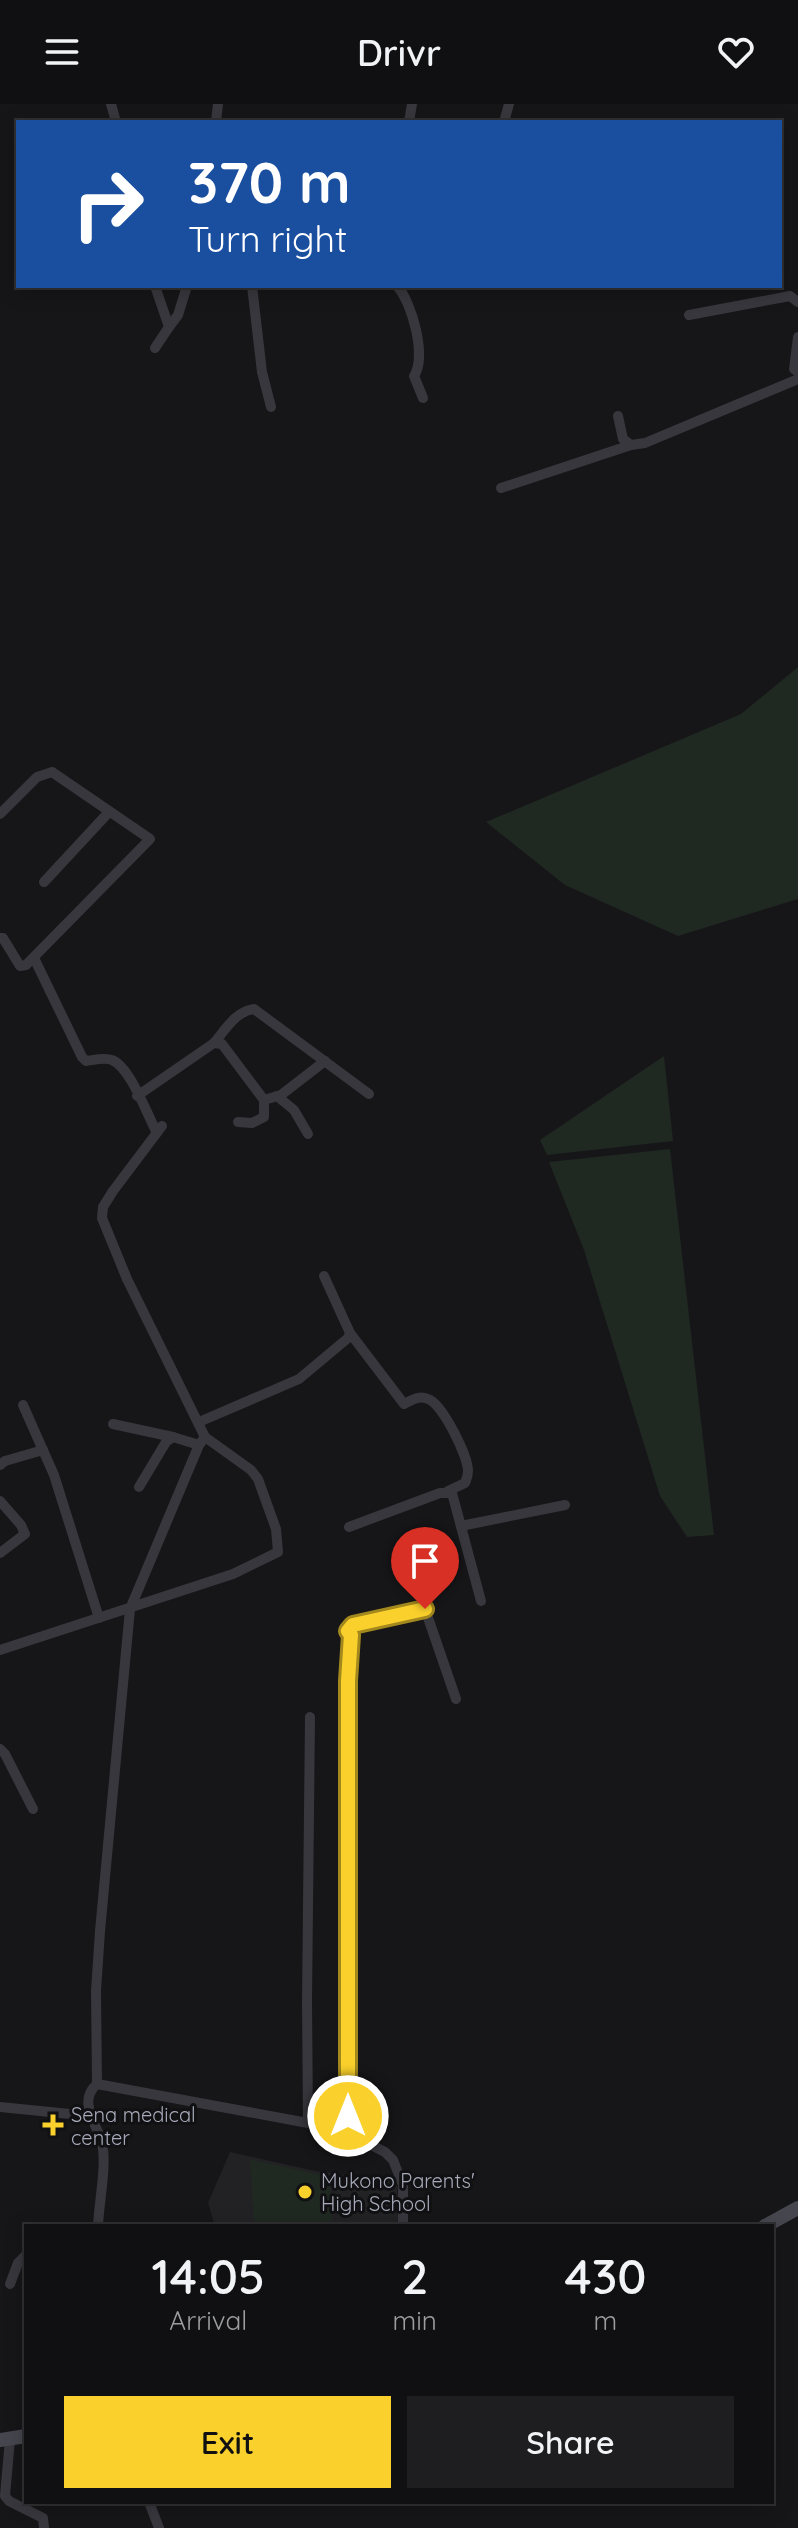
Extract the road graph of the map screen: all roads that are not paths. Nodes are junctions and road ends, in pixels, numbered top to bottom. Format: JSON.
{"nodes":[{"id":1,"x":156,"y":288,"type":"edge"},
{"id":2,"x":186,"y":288,"type":"edge"},
{"id":3,"x":252,"y":288,"type":"edge"},
{"id":4,"x":398,"y":288,"type":"edge"},
{"id":5,"x":798,"y":302,"type":"edge"},
{"id":6,"x":689,"y":315,"type":"dead end"},
{"id":7,"x":169,"y":327,"type":"junction"},
{"id":8,"x":798,"y":337,"type":"edge"},
{"id":9,"x":155,"y":348,"type":"dead end"},
{"id":10,"x":798,"y":372,"type":"edge"},
{"id":11,"x":798,"y":379,"type":"edge"},
{"id":12,"x":423,"y":398,"type":"dead end"},
{"id":13,"x":271,"y":407,"type":"dead end"},
{"id":14,"x":618,"y":416,"type":"dead end"},
{"id":15,"x":631,"y":445,"type":"junction"},
{"id":16,"x":501,"y":488,"type":"dead end"},
{"id":17,"x":109,"y":812,"type":"junction"},
{"id":18,"x":0,"y":814,"type":"edge"},
{"id":19,"x":44,"y":882,"type":"dead end"},
{"id":20,"x":0,"y":938,"type":"edge"},
{"id":21,"x":34,"y":958,"type":"junction"},
{"id":22,"x":214,"y":1043,"type":"junction"},
{"id":23,"x":325,"y":1061,"type":"junction"},
{"id":24,"x":369,"y":1094,"type":"dead end"},
{"id":25,"x":137,"y":1096,"type":"junction"},
{"id":26,"x":277,"y":1096,"type":"junction"},
{"id":27,"x":264,"y":1100,"type":"junction"},
{"id":28,"x":238,"y":1122,"type":"dead end"},
{"id":29,"x":308,"y":1134,"type":"dead end"},
{"id":30,"x":324,"y":1276,"type":"dead end"},
{"id":31,"x":350,"y":1333,"type":"junction"},
{"id":32,"x":23,"y":1405,"type":"dead end"},
{"id":33,"x":199,"y":1422,"type":"junction"},
{"id":34,"x":113,"y":1424,"type":"dead end"},
{"id":35,"x":173,"y":1437,"type":"junction"},
{"id":36,"x":202,"y":1441,"type":"junction"},
{"id":37,"x":43,"y":1450,"type":"junction"},
{"id":38,"x":0,"y":1465,"type":"edge"},
{"id":39,"x":139,"y":1487,"type":"dead end"},
{"id":40,"x":448,"y":1491,"type":"junction"},
{"id":41,"x":0,"y":1501,"type":"edge"},
{"id":42,"x":565,"y":1505,"type":"dead end"},
{"id":43,"x":461,"y":1526,"type":"junction"},
{"id":44,"x":349,"y":1527,"type":"dead end"},
{"id":45,"x":0,"y":1553,"type":"edge"},
{"id":46,"x":481,"y":1601,"type":"dead end"},
{"id":47,"x":130,"y":1609,"type":"junction"},
{"id":48,"x":99,"y":1618,"type":"junction"},
{"id":49,"x":0,"y":1650,"type":"edge"},
{"id":50,"x":456,"y":1699,"type":"dead end"},
{"id":51,"x":310,"y":1717,"type":"dead end"},
{"id":52,"x":0,"y":1749,"type":"edge"},
{"id":53,"x":33,"y":1809,"type":"dead end"},
{"id":54,"x":97,"y":2084,"type":"junction"},
{"id":55,"x":0,"y":2107,"type":"edge"},
{"id":56,"x":90,"y":2116,"type":"junction"},
{"id":57,"x":308,"y":2123,"type":"junction"},
{"id":58,"x":349,"y":2134,"type":"junction"},
{"id":59,"x":796,"y":2206,"type":"edge"},
{"id":60,"x":98,"y":2224,"type":"edge"},
{"id":61,"x":403,"y":2224,"type":"edge"},
{"id":62,"x":768,"y":2224,"type":"edge"},
{"id":63,"x":24,"y":2257,"type":"edge"},
{"id":64,"x":10,"y":2284,"type":"dead end"},
{"id":65,"x":5,"y":2439,"type":"edge"},
{"id":66,"x":150,"y":2504,"type":"edge"},
{"id":67,"x":44,"y":2528,"type":"edge"},
{"id":68,"x":159,"y":2528,"type":"edge"}],
"edges":[{"from":1,"to":7,"type":"street"},
{"from":2,"to":7,"type":"street"},
{"from":3,"to":13,"type":"street"},
{"from":4,"to":12,"type":"street"},
{"from":5,"to":6,"type":"street"},
{"from":7,"to":9,"type":"street"},
{"from":8,"to":10,"type":"street"},
{"from":11,"to":15,"type":"street"},
{"from":14,"to":15,"type":"street"},
{"from":15,"to":16,"type":"street"},
{"from":17,"to":18,"type":"street"},
{"from":17,"to":19,"type":"street"},
{"from":17,"to":21,"type":"street"},
{"from":20,"to":21,"type":"street"},
{"from":21,"to":25,"type":"street"},
{"from":22,"to":23,"type":"street"},
{"from":22,"to":25,"type":"street"},
{"from":22,"to":27,"type":"street"},
{"from":23,"to":24,"type":"street"},
{"from":23,"to":26,"type":"street"},
{"from":25,"to":33,"type":"street"},
{"from":26,"to":27,"type":"street"},
{"from":26,"to":29,"type":"street"},
{"from":27,"to":28,"type":"street"},
{"from":30,"to":31,"type":"street"},
{"from":31,"to":33,"type":"street"},
{"from":31,"to":40,"type":"street"},
{"from":32,"to":37,"type":"street"},
{"from":33,"to":36,"type":"street"},
{"from":34,"to":35,"type":"street"},
{"from":35,"to":36,"type":"street"},
{"from":35,"to":39,"type":"street"},
{"from":36,"to":47,"type":"street"},
{"from":36,"to":47,"type":"street"},
{"from":37,"to":38,"type":"street"},
{"from":37,"to":48,"type":"street"},
{"from":40,"to":43,"type":"street"},
{"from":40,"to":44,"type":"street"},
{"from":41,"to":45,"type":"street"},
{"from":42,"to":43,"type":"street"},
{"from":43,"to":46,"type":"street"},
{"from":47,"to":48,"type":"street"},
{"from":47,"to":54,"type":"street"},
{"from":48,"to":49,"type":"street"},
{"from":50,"to":58,"type":"street"},
{"from":51,"to":57,"type":"street"},
{"from":52,"to":53,"type":"street"},
{"from":54,"to":56,"type":"street"},
{"from":54,"to":57,"type":"street"},
{"from":55,"to":56,"type":"street"},
{"from":56,"to":60,"type":"street"},
{"from":57,"to":58,"type":"street"},
{"from":58,"to":61,"type":"street"},
{"from":59,"to":62,"type":"street"},
{"from":63,"to":64,"type":"street"},
{"from":65,"to":67,"type":"street"},
{"from":66,"to":68,"type":"street"}]}
